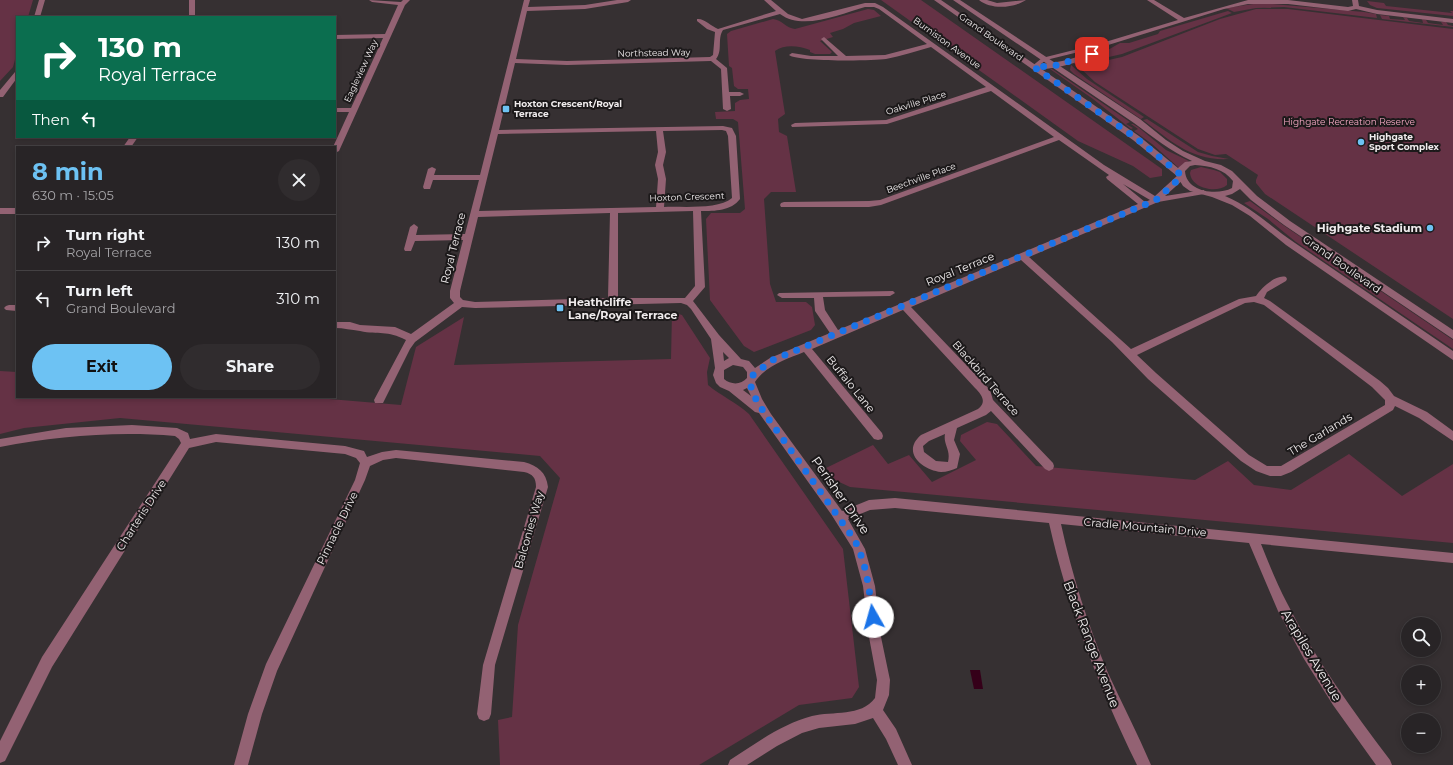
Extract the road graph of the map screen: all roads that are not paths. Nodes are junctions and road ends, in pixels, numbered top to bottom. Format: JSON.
{"nodes":[{"id":1,"x":42,"y":0,"type":"edge"},
{"id":2,"x":192,"y":0,"type":"edge"},
{"id":3,"x":372,"y":0,"type":"edge"},
{"id":4,"x":628,"y":0,"type":"edge"},
{"id":5,"x":767,"y":0,"type":"edge"},
{"id":6,"x":937,"y":0,"type":"edge"},
{"id":7,"x":956,"y":0,"type":"edge"},
{"id":8,"x":982,"y":0,"type":"edge"},
{"id":9,"x":1023,"y":0,"type":"edge"},
{"id":10,"x":1150,"y":0,"type":"edge"},
{"id":11,"x":1258,"y":1,"type":"edge"},
{"id":12,"x":404,"y":2,"type":"edge"},
{"id":13,"x":873,"y":2,"type":"edge"},
{"id":14,"x":526,"y":4,"type":"edge"},
{"id":15,"x":1355,"y":4,"type":"edge"},
{"id":16,"x":781,"y":12,"type":"junction"},
{"id":17,"x":37,"y":16,"type":"edge"},
{"id":18,"x":192,"y":16,"type":"edge"},
{"id":19,"x":699,"y":20,"type":"dead end"},
{"id":20,"x":1183,"y":20,"type":"junction"},
{"id":21,"x":1453,"y":21,"type":"edge"},
{"id":22,"x":718,"y":31,"type":"junction"},
{"id":23,"x":388,"y":36,"type":"junction"},
{"id":24,"x":336,"y":37,"type":"edge"},
{"id":25,"x":824,"y":39,"type":"dead end"},
{"id":26,"x":933,"y":45,"type":"junction"},
{"id":27,"x":1104,"y":45,"type":"junction"},
{"id":28,"x":792,"y":55,"type":"dead end"},
{"id":29,"x":845,"y":58,"type":"junction"},
{"id":30,"x":712,"y":59,"type":"junction"},
{"id":31,"x":1044,"y":59,"type":"junction"},
{"id":32,"x":510,"y":64,"type":"junction"},
{"id":33,"x":1054,"y":66,"type":"junction"},
{"id":34,"x":1034,"y":67,"type":"junction"},
{"id":35,"x":16,"y":74,"type":"edge"},
{"id":36,"x":992,"y":88,"type":"junction"},
{"id":37,"x":726,"y":94,"type":"junction"},
{"id":38,"x":740,"y":94,"type":"dead end"},
{"id":39,"x":0,"y":95,"type":"edge"},
{"id":40,"x":727,"y":109,"type":"dead end"},
{"id":41,"x":336,"y":110,"type":"edge"},
{"id":42,"x":354,"y":110,"type":"junction"},
{"id":43,"x":795,"y":125,"type":"dead end"},
{"id":44,"x":659,"y":128,"type":"junction"},
{"id":45,"x":494,"y":132,"type":"junction"},
{"id":46,"x":1060,"y":137,"type":"junction"},
{"id":47,"x":336,"y":149,"type":"edge"},
{"id":48,"x":1202,"y":163,"type":"junction"},
{"id":49,"x":1101,"y":167,"type":"junction"},
{"id":50,"x":432,"y":169,"type":"dead end"},
{"id":51,"x":1180,"y":175,"type":"junction"},
{"id":52,"x":483,"y":177,"type":"junction"},
{"id":53,"x":430,"y":178,"type":"junction"},
{"id":54,"x":1237,"y":181,"type":"junction"},
{"id":55,"x":427,"y":187,"type":"dead end"},
{"id":56,"x":1201,"y":192,"type":"junction"},
{"id":57,"x":1215,"y":196,"type":"junction"},
{"id":58,"x":1156,"y":200,"type":"junction"},
{"id":59,"x":784,"y":205,"type":"dead end"},
{"id":60,"x":1144,"y":205,"type":"junction"},
{"id":61,"x":660,"y":208,"type":"junction"},
{"id":62,"x":697,"y":208,"type":"junction"},
{"id":63,"x":614,"y":210,"type":"junction"},
{"id":64,"x":0,"y":211,"type":"edge"},
{"id":65,"x":16,"y":211,"type":"edge"},
{"id":66,"x":474,"y":214,"type":"junction"},
{"id":67,"x":414,"y":227,"type":"dead end"},
{"id":68,"x":468,"y":237,"type":"junction"},
{"id":69,"x":411,"y":238,"type":"junction"},
{"id":70,"x":408,"y":249,"type":"dead end"},
{"id":71,"x":1022,"y":256,"type":"junction"},
{"id":72,"x":1283,"y":279,"type":"dead end"},
{"id":73,"x":890,"y":293,"type":"dead end"},
{"id":74,"x":818,"y":295,"type":"junction"},
{"id":75,"x":782,"y":296,"type":"dead end"},
{"id":76,"x":1259,"y":299,"type":"junction"},
{"id":77,"x":687,"y":301,"type":"junction"},
{"id":78,"x":613,"y":302,"type":"junction"},
{"id":79,"x":460,"y":303,"type":"junction"},
{"id":80,"x":904,"y":305,"type":"junction"},
{"id":81,"x":336,"y":325,"type":"edge"},
{"id":82,"x":836,"y":334,"type":"junction"},
{"id":83,"x":1453,"y":334,"type":"edge"},
{"id":84,"x":716,"y":338,"type":"junction"},
{"id":85,"x":412,"y":339,"type":"junction"},
{"id":86,"x":805,"y":347,"type":"junction"},
{"id":87,"x":1131,"y":353,"type":"junction"},
{"id":88,"x":1453,"y":356,"type":"edge"},
{"id":89,"x":773,"y":360,"type":"junction"},
{"id":90,"x":742,"y":362,"type":"junction"},
{"id":91,"x":720,"y":368,"type":"junction"},
{"id":92,"x":752,"y":378,"type":"junction"},
{"id":93,"x":733,"y":388,"type":"junction"},
{"id":94,"x":1390,"y":399,"type":"junction"},
{"id":95,"x":379,"y":400,"type":"dead end"},
{"id":96,"x":989,"y":402,"type":"junction"},
{"id":97,"x":765,"y":414,"type":"junction"},
{"id":98,"x":952,"y":426,"type":"dead end"},
{"id":99,"x":878,"y":436,"type":"dead end"},
{"id":100,"x":1453,"y":437,"type":"edge"},
{"id":101,"x":0,"y":443,"type":"edge"},
{"id":102,"x":186,"y":444,"type":"junction"},
{"id":103,"x":365,"y":463,"type":"junction"},
{"id":104,"x":1049,"y":466,"type":"dead end"},
{"id":105,"x":840,"y":517,"type":"junction"},
{"id":106,"x":1054,"y":519,"type":"junction"},
{"id":107,"x":1253,"y":538,"type":"junction"},
{"id":108,"x":1453,"y":558,"type":"edge"},
{"id":109,"x":875,"y":709,"type":"junction"},
{"id":110,"x":484,"y":714,"type":"dead end"},
{"id":111,"x":0,"y":756,"type":"edge"},
{"id":112,"x":242,"y":765,"type":"edge"},
{"id":113,"x":735,"y":765,"type":"edge"},
{"id":114,"x":905,"y":765,"type":"edge"},
{"id":115,"x":1144,"y":765,"type":"edge"},
{"id":116,"x":1385,"y":765,"type":"edge"}],
"edges":[{"from":1,"to":17,"type":"street"},
{"from":2,"to":18,"type":"street"},
{"from":3,"to":12,"type":"street"},
{"from":4,"to":14,"type":"street"},
{"from":5,"to":16,"type":"street","name":"Burniston Avenue"},
{"from":6,"to":34,"type":"street","name":"Grand Boulevard"},
{"from":7,"to":31,"type":"street","name":"Grand Boulevard"},
{"from":8,"to":9,"type":"street"},
{"from":10,"to":20,"type":"street"},
{"from":11,"to":15,"type":"street"},
{"from":11,"to":20,"type":"street"},
{"from":12,"to":23,"type":"street","name":"Eagleview Way"},
{"from":13,"to":16,"type":"street","name":"Burniston Avenue"},
{"from":13,"to":26,"type":"street","name":"Burniston Avenue"},
{"from":14,"to":32,"type":"street","name":"Royal Terrace"},
{"from":15,"to":21,"type":"street"},
{"from":16,"to":22,"type":"street"},
{"from":19,"to":22,"type":"street"},
{"from":20,"to":27,"type":"street"},
{"from":22,"to":30,"type":"street"},
{"from":23,"to":24,"type":"street"},
{"from":23,"to":42,"type":"street","name":"Eagleview Way"},
{"from":25,"to":29,"type":"street"},
{"from":26,"to":29,"type":"street"},
{"from":26,"to":36,"type":"street","name":"Burniston Avenue"},
{"from":27,"to":31,"type":"street"},
{"from":27,"to":33,"type":"street"},
{"from":28,"to":29,"type":"street"},
{"from":30,"to":32,"type":"street","name":"Northstead Way"},
{"from":30,"to":37,"type":"street"},
{"from":31,"to":33,"type":"street","name":"Grand Boulevard"},
{"from":31,"to":34,"type":"street"},
{"from":32,"to":45,"type":"street","name":"Royal Terrace"},
{"from":33,"to":34,"type":"street"},
{"from":33,"to":48,"type":"street","name":"Grand Boulevard"},
{"from":34,"to":51,"type":"street","name":"Grand Boulevard"},
{"from":35,"to":39,"type":"street"},
{"from":36,"to":43,"type":"street","name":"Oakville Place"},
{"from":36,"to":46,"type":"street","name":"Burniston Avenue"},
{"from":37,"to":38,"type":"street"},
{"from":37,"to":40,"type":"street"},
{"from":41,"to":42,"type":"street"},
{"from":42,"to":47,"type":"street","name":"Eagleview Way"},
{"from":44,"to":45,"type":"street","name":"Hoxton Crescent"},
{"from":44,"to":61,"type":"street"},
{"from":44,"to":62,"type":"street","name":"Hoxton Crescent"},
{"from":45,"to":52,"type":"street","name":"Royal Terrace"},
{"from":46,"to":49,"type":"street","name":"Burniston Avenue"},
{"from":46,"to":59,"type":"street","name":"Beechville Place"},
{"from":48,"to":51,"type":"street","name":"Royal Terrace"},
{"from":48,"to":54,"type":"street","name":"Grand Boulevard"},
{"from":49,"to":58,"type":"street","name":"Burniston Avenue"},
{"from":49,"to":60,"type":"street","name":"Burniston Avenue"},
{"from":50,"to":53,"type":"street"},
{"from":51,"to":56,"type":"street","name":"Grand Boulevard"},
{"from":51,"to":58,"type":"street","name":"Royal Terrace"},
{"from":52,"to":53,"type":"street"},
{"from":52,"to":66,"type":"street","name":"Royal Terrace"},
{"from":53,"to":55,"type":"street"},
{"from":54,"to":57,"type":"street"},
{"from":54,"to":83,"type":"street","name":"Grand Boulevard"},
{"from":56,"to":57,"type":"street","name":"Grand Boulevard"},
{"from":56,"to":58,"type":"street","name":"Royal Terrace"},
{"from":57,"to":88,"type":"street","name":"Grand Boulevard"},
{"from":58,"to":60,"type":"street","name":"Royal Terrace"},
{"from":60,"to":71,"type":"street","name":"Royal Terrace"},
{"from":61,"to":62,"type":"street","name":"Hoxton Crescent"},
{"from":61,"to":63,"type":"street","name":"Hoxton Crescent"},
{"from":62,"to":77,"type":"street"},
{"from":63,"to":66,"type":"street","name":"Hoxton Crescent"},
{"from":63,"to":78,"type":"street"},
{"from":64,"to":65,"type":"street"},
{"from":66,"to":68,"type":"street","name":"Royal Terrace"},
{"from":67,"to":69,"type":"street"},
{"from":68,"to":69,"type":"street"},
{"from":68,"to":79,"type":"street","name":"Royal Terrace"},
{"from":69,"to":70,"type":"street"},
{"from":71,"to":80,"type":"street","name":"Royal Terrace"},
{"from":71,"to":87,"type":"street","name":"The Garlands"},
{"from":72,"to":76,"type":"street"},
{"from":73,"to":74,"type":"street"},
{"from":74,"to":75,"type":"street"},
{"from":74,"to":82,"type":"street"},
{"from":76,"to":87,"type":"street"},
{"from":76,"to":94,"type":"street"},
{"from":77,"to":78,"type":"street"},
{"from":77,"to":84,"type":"street"},
{"from":78,"to":79,"type":"street"},
{"from":79,"to":85,"type":"street"},
{"from":80,"to":82,"type":"street","name":"Royal Terrace"},
{"from":80,"to":96,"type":"street","name":"Blackbird Terrace"},
{"from":81,"to":85,"type":"street"},
{"from":82,"to":86,"type":"street","name":"Royal Terrace"},
{"from":84,"to":90,"type":"street"},
{"from":84,"to":91,"type":"street"},
{"from":85,"to":95,"type":"street"},
{"from":86,"to":89,"type":"street","name":"Royal Terrace"},
{"from":86,"to":99,"type":"street","name":"Buffalo Lane"},
{"from":87,"to":94,"type":"street","name":"The Garlands"},
{"from":89,"to":90,"type":"street","name":"Royal Terrace"},
{"from":89,"to":92,"type":"street","name":"Royal Terrace"},
{"from":90,"to":91,"type":"street"},
{"from":90,"to":92,"type":"street"},
{"from":91,"to":93,"type":"street"},
{"from":92,"to":93,"type":"street"},
{"from":92,"to":97,"type":"street","name":"Perisher Drive"},
{"from":93,"to":97,"type":"street","name":"Perisher Drive"},
{"from":94,"to":100,"type":"street"},
{"from":96,"to":98,"type":"street"},
{"from":96,"to":104,"type":"street","name":"Blackbird Terrace"},
{"from":97,"to":105,"type":"street","name":"Perisher Drive"},
{"from":101,"to":102,"type":"street"},
{"from":102,"to":103,"type":"street"},
{"from":102,"to":111,"type":"street","name":"Charteris Drive"},
{"from":103,"to":110,"type":"street","name":"Balconies Way"},
{"from":103,"to":112,"type":"street","name":"Pinnacle Drive"},
{"from":105,"to":106,"type":"street","name":"Cradle Mountain Drive"},
{"from":105,"to":109,"type":"street","name":"Perisher Drive"},
{"from":106,"to":107,"type":"street","name":"Cradle Mountain Drive"},
{"from":106,"to":115,"type":"street","name":"Black Range Avenue"},
{"from":107,"to":108,"type":"street","name":"Cradle Mountain Drive"},
{"from":107,"to":116,"type":"street","name":"Arapiles Avenue"},
{"from":109,"to":113,"type":"street"},
{"from":109,"to":114,"type":"street"}]}
